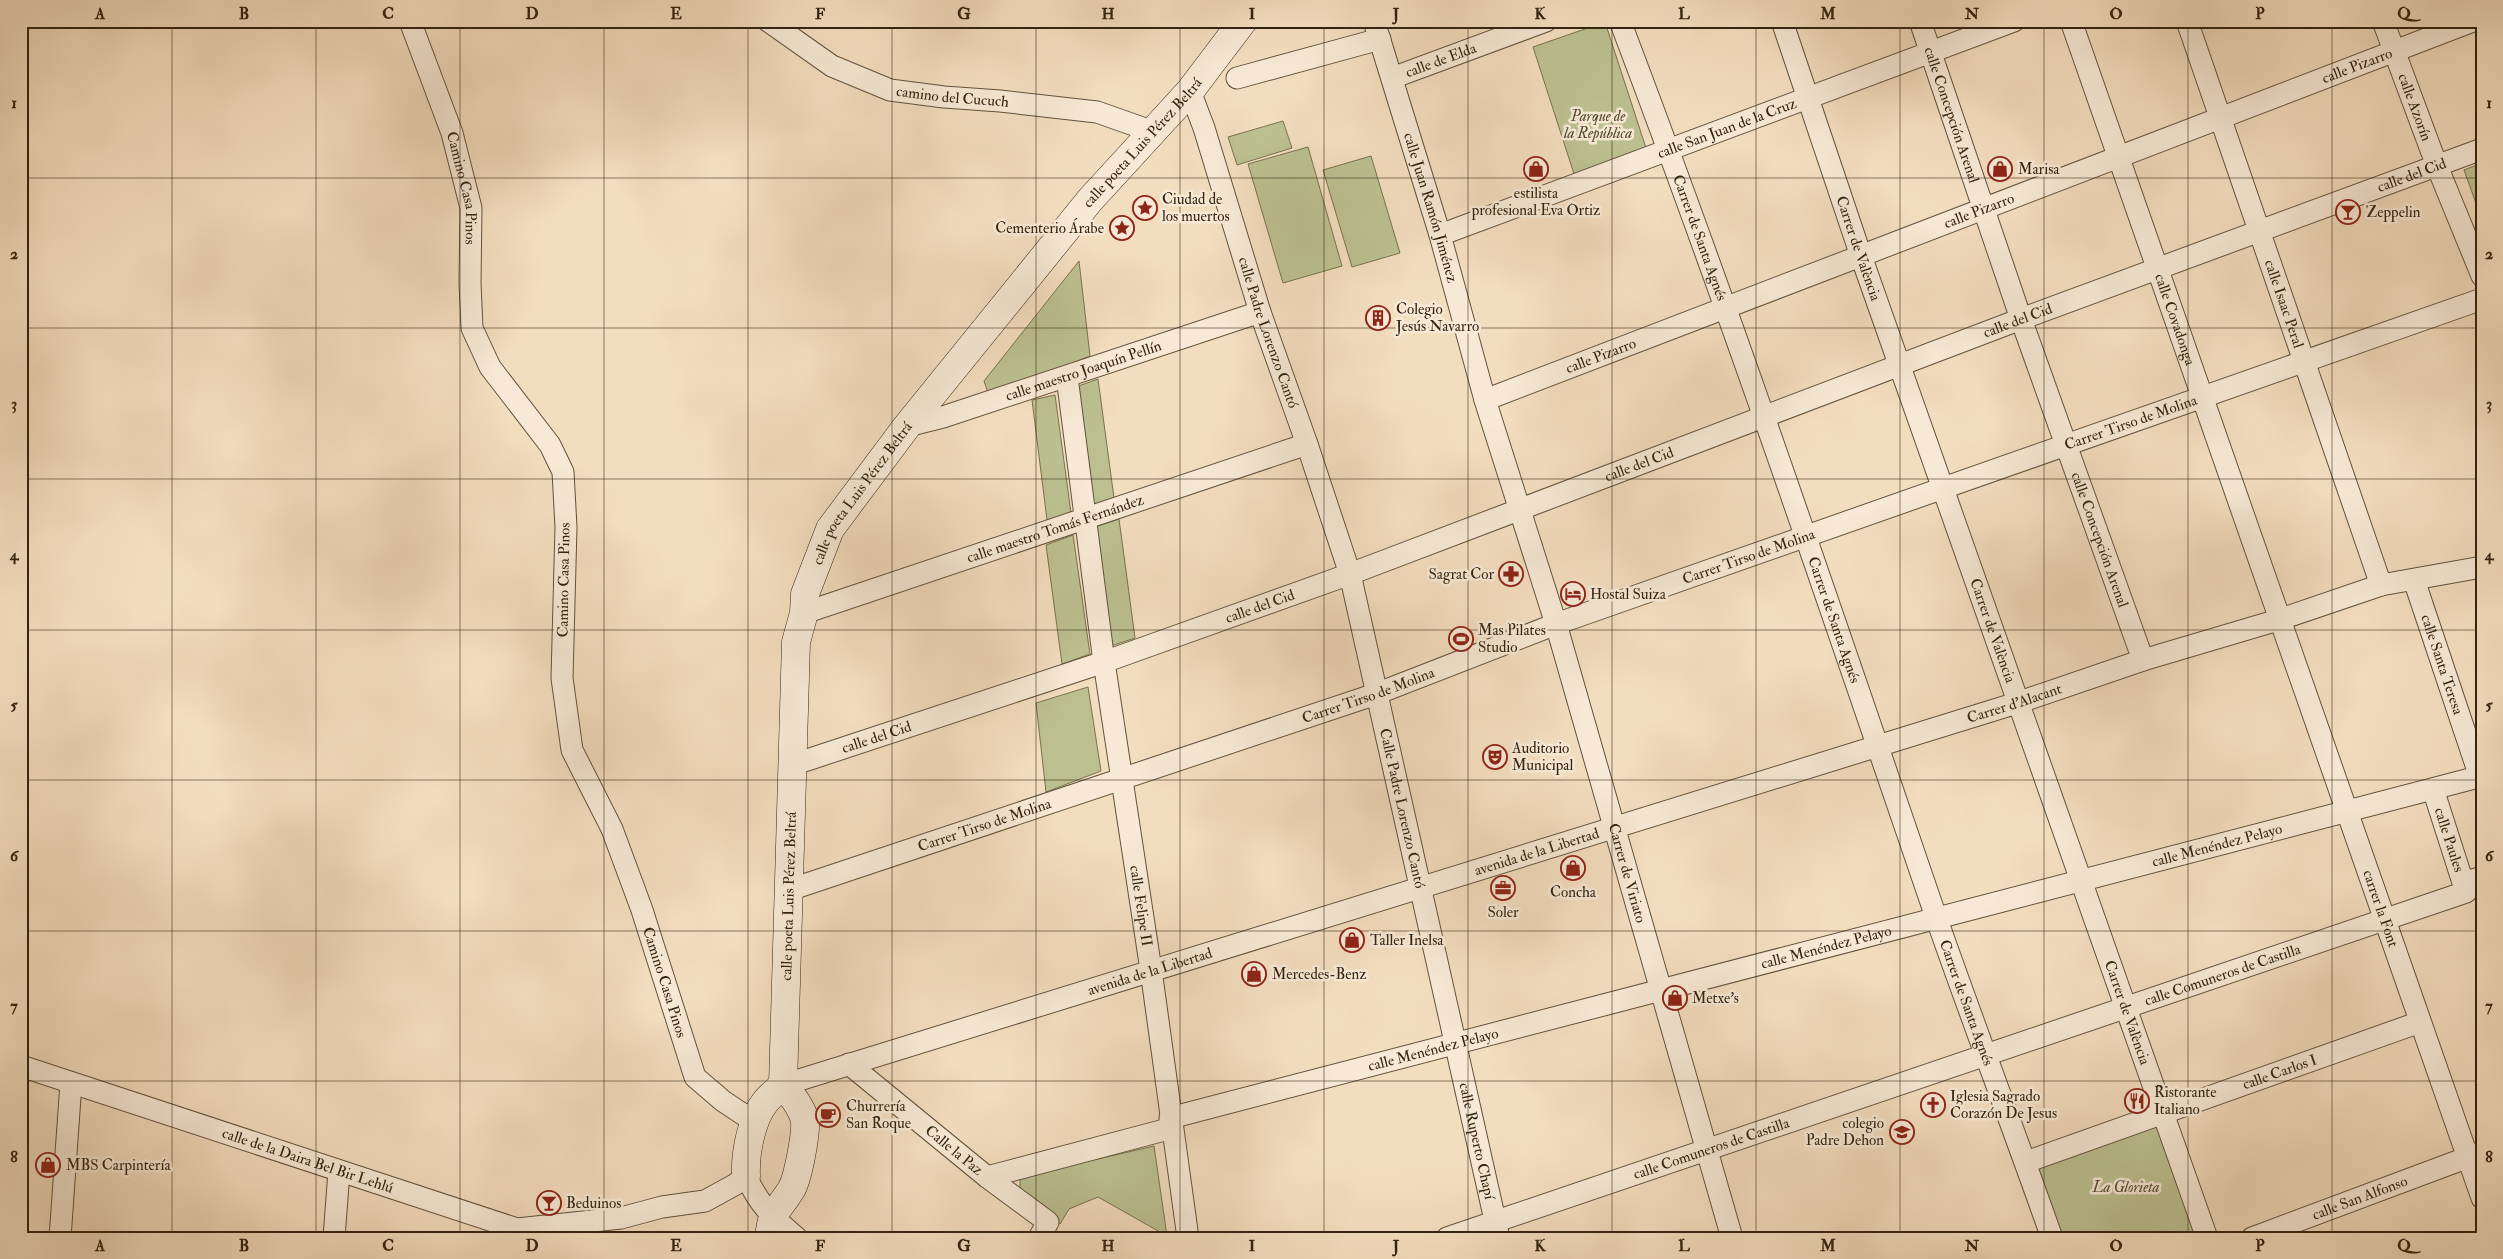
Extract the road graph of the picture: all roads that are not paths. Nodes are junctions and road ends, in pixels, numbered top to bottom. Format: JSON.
{"nodes":[{"id":1,"x":410,"y":21,"type":"edge"},
{"id":2,"x":768,"y":21,"type":"edge"},
{"id":3,"x":1243,"y":21,"type":"edge"},
{"id":4,"x":1546,"y":21,"type":"edge"},
{"id":5,"x":1620,"y":21,"type":"edge"},
{"id":6,"x":1782,"y":21,"type":"edge"},
{"id":7,"x":1920,"y":21,"type":"edge"},
{"id":8,"x":2014,"y":21,"type":"edge"},
{"id":9,"x":2071,"y":21,"type":"edge"},
{"id":10,"x":2187,"y":21,"type":"edge"},
{"id":11,"x":2383,"y":21,"type":"edge"},
{"id":12,"x":2473,"y":21,"type":"edge"},
{"id":13,"x":1377,"y":30,"type":"edge"},
{"id":14,"x":2395,"y":50,"type":"junction"},
{"id":15,"x":1930,"y":53,"type":"junction"},
{"id":16,"x":1237,"y":78,"type":"dead end"},
{"id":17,"x":1392,"y":78,"type":"junction"},
{"id":18,"x":1190,"y":91,"type":"junction"},
{"id":19,"x":1809,"y":97,"type":"junction"},
{"id":20,"x":2221,"y":118,"type":"junction"},
{"id":21,"x":1152,"y":131,"type":"junction"},
{"id":22,"x":2482,"y":149,"type":"edge"},
{"id":23,"x":1669,"y":150,"type":"junction"},
{"id":24,"x":2119,"y":156,"type":"junction"},
{"id":25,"x":2437,"y":166,"type":"junction"},
{"id":26,"x":1984,"y":209,"type":"junction"},
{"id":27,"x":2261,"y":232,"type":"junction"},
{"id":28,"x":1440,"y":235,"type":"junction"},
{"id":29,"x":1861,"y":256,"type":"junction"},
{"id":30,"x":2156,"y":270,"type":"junction"},
{"id":31,"x":2482,"y":276,"type":"edge"},
{"id":32,"x":2482,"y":299,"type":"edge"},
{"id":33,"x":1725,"y":309,"type":"junction"},
{"id":34,"x":1260,"y":312,"type":"junction"},
{"id":35,"x":2021,"y":319,"type":"junction"},
{"id":36,"x":2305,"y":363,"type":"junction"},
{"id":37,"x":1901,"y":365,"type":"junction"},
{"id":38,"x":1067,"y":376,"type":"junction"},
{"id":39,"x":2201,"y":399,"type":"junction"},
{"id":40,"x":1485,"y":400,"type":"junction"},
{"id":41,"x":1764,"y":417,"type":"junction"},
{"id":42,"x":907,"y":426,"type":"junction"},
{"id":43,"x":1307,"y":444,"type":"junction"},
{"id":44,"x":2066,"y":445,"type":"junction"},
{"id":45,"x":1944,"y":488,"type":"junction"},
{"id":46,"x":1518,"y":510,"type":"junction"},
{"id":47,"x":1084,"y":519,"type":"junction"},
{"id":48,"x":1806,"y":537,"type":"junction"},
{"id":49,"x":2482,"y":567,"type":"edge"},
{"id":50,"x":1350,"y":574,"type":"junction"},
{"id":51,"x":2414,"y":580,"type":"junction"},
{"id":52,"x":2381,"y":585,"type":"junction"},
{"id":53,"x":804,"y":612,"type":"junction"},
{"id":54,"x":2278,"y":620,"type":"junction"},
{"id":55,"x":1556,"y":624,"type":"junction"},
{"id":56,"x":2143,"y":660,"type":"junction"},
{"id":57,"x":1104,"y":662,"type":"junction"},
{"id":58,"x":1376,"y":694,"type":"junction"},
{"id":59,"x":2020,"y":702,"type":"junction"},
{"id":60,"x":1879,"y":746,"type":"junction"},
{"id":61,"x":792,"y":765,"type":"junction"},
{"id":62,"x":2481,"y":776,"type":"edge"},
{"id":63,"x":1122,"y":781,"type":"junction"},
{"id":64,"x":2433,"y":789,"type":"junction"},
{"id":65,"x":2346,"y":811,"type":"junction"},
{"id":66,"x":1615,"y":828,"type":"junction"},
{"id":67,"x":2082,"y":881,"type":"junction"},
{"id":68,"x":2470,"y":884,"type":"edge"},
{"id":69,"x":1421,"y":887,"type":"junction"},
{"id":70,"x":789,"y":890,"type":"junction"},
{"id":71,"x":1937,"y":918,"type":"junction"},
{"id":72,"x":2384,"y":919,"type":"junction"},
{"id":73,"x":1151,"y":970,"type":"junction"},
{"id":74,"x":1661,"y":989,"type":"junction"},
{"id":75,"x":2127,"y":1009,"type":"junction"},
{"id":76,"x":2420,"y":1022,"type":"junction"},
{"id":77,"x":1455,"y":1043,"type":"junction"},
{"id":78,"x":1987,"y":1055,"type":"junction"},
{"id":79,"x":849,"y":1064,"type":"junction"},
{"id":80,"x":21,"y":1066,"type":"edge"},
{"id":81,"x":72,"y":1083,"type":"junction"},
{"id":82,"x":784,"y":1085,"type":"junction"},
{"id":83,"x":2163,"y":1112,"type":"junction"},
{"id":84,"x":756,"y":1123,"type":"junction"},
{"id":85,"x":1171,"y":1123,"type":"junction"},
{"id":86,"x":1707,"y":1151,"type":"junction"},
{"id":87,"x":2475,"y":1154,"type":"edge"},
{"id":88,"x":2026,"y":1162,"type":"junction"},
{"id":89,"x":339,"y":1171,"type":"junction"},
{"id":90,"x":746,"y":1176,"type":"junction"},
{"id":91,"x":987,"y":1177,"type":"junction"},
{"id":92,"x":2482,"y":1198,"type":"edge"},
{"id":93,"x":770,"y":1227,"type":"edge"},
{"id":94,"x":599,"y":1229,"type":"edge"},
{"id":95,"x":1497,"y":1230,"type":"edge"},
{"id":96,"x":60,"y":1238,"type":"edge"},
{"id":97,"x":334,"y":1238,"type":"edge"},
{"id":98,"x":797,"y":1238,"type":"edge"},
{"id":99,"x":1039,"y":1238,"type":"edge"},
{"id":100,"x":1188,"y":1238,"type":"edge"},
{"id":101,"x":1447,"y":1238,"type":"edge"},
{"id":102,"x":1732,"y":1238,"type":"edge"},
{"id":103,"x":2052,"y":1238,"type":"edge"},
{"id":104,"x":2207,"y":1238,"type":"edge"},
{"id":105,"x":2252,"y":1238,"type":"edge"}],
"edges":[{"from":1,"to":84,"type":"street","name":"Camino Casa Pinos"},
{"from":2,"to":21,"type":"street","name":"camino del Cucuch"},
{"from":3,"to":18,"type":"street","name":"calle poeta Luis Pérez Beltrá"},
{"from":4,"to":17,"type":"street","name":"calle de Elda"},
{"from":5,"to":23,"type":"street","name":"Carrer de Santa Agnés"},
{"from":6,"to":19,"type":"street","name":"Carrer de València"},
{"from":7,"to":15,"type":"street","name":"calle Concepción Arenal"},
{"from":8,"to":15,"type":"street","name":"calle San Juan de la Cruz"},
{"from":9,"to":24,"type":"street","name":"calle Covadonga"},
{"from":10,"to":20,"type":"street","name":"calle Isaac Peral"},
{"from":11,"to":14,"type":"street","name":"calle Azorín"},
{"from":12,"to":14,"type":"street","name":"calle Pizarro"},
{"from":13,"to":16,"type":"street"},
{"from":13,"to":17,"type":"street","name":"calle Juan Ramón Jiménez"},
{"from":14,"to":20,"type":"street","name":"calle Pizarro"},
{"from":14,"to":25,"type":"street","name":"calle Azorín"},
{"from":15,"to":19,"type":"street","name":"calle San Juan de la Cruz"},
{"from":15,"to":26,"type":"street","name":"calle Concepción Arenal"},
{"from":17,"to":28,"type":"street","name":"calle Juan Ramón Jiménez"},
{"from":18,"to":21,"type":"street","name":"calle poeta Luis Pérez Beltrá"},
{"from":18,"to":34,"type":"street","name":"calle Padre Lorenzo Cantó"},
{"from":19,"to":23,"type":"street","name":"calle San Juan de la Cruz"},
{"from":19,"to":29,"type":"street","name":"Carrer de València"},
{"from":20,"to":24,"type":"street","name":"calle Pizarro"},
{"from":20,"to":27,"type":"street","name":"calle Isaac Peral"},
{"from":21,"to":42,"type":"street","name":"calle poeta Luis Pérez Beltrá"},
{"from":22,"to":25,"type":"street","name":"calle del Cid"},
{"from":23,"to":28,"type":"street","name":"calle San Juan de la Cruz"},
{"from":23,"to":33,"type":"street","name":"Carrer de Santa Agnés"},
{"from":24,"to":26,"type":"street","name":"calle Pizarro"},
{"from":24,"to":30,"type":"street","name":"calle Covadonga"},
{"from":25,"to":27,"type":"street","name":"calle del Cid"},
{"from":25,"to":31,"type":"street","name":"calle Azorín"},
{"from":26,"to":29,"type":"street","name":"calle Pizarro"},
{"from":26,"to":35,"type":"street","name":"calle Concepción Arenal"},
{"from":27,"to":30,"type":"street","name":"calle del Cid"},
{"from":27,"to":36,"type":"street","name":"calle Isaac Peral"},
{"from":28,"to":40,"type":"street","name":"calle Juan Ramón Jiménez"},
{"from":29,"to":33,"type":"street","name":"calle Pizarro"},
{"from":29,"to":37,"type":"street","name":"Carrer de València"},
{"from":30,"to":35,"type":"street","name":"calle del Cid"},
{"from":30,"to":39,"type":"street","name":"calle Covadonga"},
{"from":32,"to":36,"type":"street","name":"Carrer Tirso de Molina"},
{"from":33,"to":40,"type":"street","name":"calle Pizarro"},
{"from":33,"to":41,"type":"street","name":"Carrer de Santa Agnés"},
{"from":34,"to":38,"type":"street","name":"calle maestro Joaquín Pellín"},
{"from":34,"to":43,"type":"street","name":"calle Padre Lorenzo Cantó"},
{"from":35,"to":37,"type":"street","name":"calle del Cid"},
{"from":35,"to":44,"type":"street","name":"calle Concepción Arenal"},
{"from":36,"to":39,"type":"street","name":"Carrer Tirso de Molina"},
{"from":36,"to":52,"type":"street","name":"calle Isaac Peral"},
{"from":37,"to":41,"type":"street","name":"calle del Cid"},
{"from":37,"to":45,"type":"street","name":"Carrer de València"},
{"from":38,"to":42,"type":"street","name":"calle maestro Joaquín Pellín"},
{"from":38,"to":47,"type":"street","name":"calle Felipe II"},
{"from":39,"to":44,"type":"street","name":"Carrer Tirso de Molina"},
{"from":39,"to":54,"type":"street","name":"calle Covadonga"},
{"from":40,"to":46,"type":"street","name":"calle Juan Ramón Jiménez"},
{"from":41,"to":46,"type":"street","name":"calle del Cid"},
{"from":41,"to":48,"type":"street","name":"Carrer de Santa Agnés"},
{"from":42,"to":53,"type":"street","name":"calle poeta Luis Pérez Beltrá"},
{"from":43,"to":47,"type":"street","name":"calle maestro Tomás Fernández"},
{"from":43,"to":50,"type":"street","name":"calle Padre Lorenzo Cantó"},
{"from":44,"to":45,"type":"street","name":"Carrer Tirso de Molina"},
{"from":44,"to":56,"type":"street","name":"calle Concepción Arenal"},
{"from":45,"to":48,"type":"street","name":"Carrer Tirso de Molina"},
{"from":45,"to":59,"type":"street","name":"Carrer de València"},
{"from":46,"to":50,"type":"street","name":"calle del Cid"},
{"from":46,"to":55,"type":"street","name":"Carrer de Viriato"},
{"from":47,"to":53,"type":"street","name":"calle maestro Tomás Fernández"},
{"from":47,"to":57,"type":"street","name":"calle Felipe II"},
{"from":48,"to":55,"type":"street","name":"Carrer Tirso de Molina"},
{"from":48,"to":60,"type":"street","name":"Carrer de Santa Agnés"},
{"from":49,"to":51,"type":"street","name":"Carrer d'Alacant"},
{"from":50,"to":57,"type":"street","name":"calle del Cid"},
{"from":50,"to":58,"type":"street","name":"Calle Padre Lorenzo Cantó"},
{"from":51,"to":52,"type":"street","name":"Carrer d'Alacant"},
{"from":51,"to":62,"type":"street","name":"calle Santa Teresa"},
{"from":52,"to":54,"type":"street","name":"Carrer d'Alacant"},
{"from":53,"to":61,"type":"street","name":"calle poeta Luis Pérez Beltrá"},
{"from":54,"to":56,"type":"street","name":"Carrer d'Alacant"},
{"from":54,"to":65,"type":"street","name":"carrer la Font"},
{"from":55,"to":58,"type":"street","name":"Carrer Tirso de Molina"},
{"from":55,"to":66,"type":"street","name":"Carrer de Viriato"},
{"from":56,"to":59,"type":"street","name":"Carrer d'Alacant"},
{"from":57,"to":61,"type":"street","name":"calle del Cid"},
{"from":57,"to":63,"type":"street","name":"calle Felipe II"},
{"from":58,"to":63,"type":"street","name":"Carrer Tirso de Molina"},
{"from":58,"to":69,"type":"street","name":"Calle Padre Lorenzo Cantó"},
{"from":59,"to":60,"type":"street","name":"Carrer d'Alacant"},
{"from":59,"to":67,"type":"street","name":"Carrer de València"},
{"from":60,"to":66,"type":"street","name":"Carrer d'Alacant"},
{"from":60,"to":71,"type":"street","name":"Carrer de Santa Agnés"},
{"from":61,"to":70,"type":"street","name":"calle poeta Luis Pérez Beltrá"},
{"from":62,"to":64,"type":"street","name":"calle Menéndez Pelayo"},
{"from":63,"to":70,"type":"street","name":"Carrer Tirso de Molina"},
{"from":63,"to":73,"type":"street","name":"calle Felipe II"},
{"from":64,"to":65,"type":"street","name":"calle Menéndez Pelayo"},
{"from":64,"to":68,"type":"street","name":"calle Paules"},
{"from":65,"to":67,"type":"street","name":"calle Menéndez Pelayo"},
{"from":65,"to":72,"type":"street","name":"carrer la Font"},
{"from":66,"to":69,"type":"street","name":"avenida de la Libertad"},
{"from":66,"to":74,"type":"street","name":"Carrer de Viriato"},
{"from":67,"to":71,"type":"street","name":"calle Menéndez Pelayo"},
{"from":67,"to":75,"type":"street","name":"Carrer de València"},
{"from":68,"to":72,"type":"street","name":"calle Comuneros de Castilla"},
{"from":69,"to":73,"type":"street","name":"avenida de la Libertad"},
{"from":69,"to":77,"type":"street","name":"Calle Padre Lorenzo Cantó"},
{"from":70,"to":82,"type":"street","name":"calle poeta Luis Pérez Beltrá"},
{"from":71,"to":74,"type":"street","name":"calle Menéndez Pelayo"},
{"from":71,"to":78,"type":"street","name":"Carrer de Santa Agnés"},
{"from":72,"to":75,"type":"street","name":"calle Comuneros de Castilla"},
{"from":72,"to":76,"type":"street","name":"carrer la Font"},
{"from":73,"to":79,"type":"street","name":"avenida de la Libertad"},
{"from":73,"to":85,"type":"street","name":"calle Felipe II"},
{"from":74,"to":77,"type":"street","name":"calle Menéndez Pelayo"},
{"from":74,"to":86,"type":"street","name":"Carrer de Viriato"},
{"from":75,"to":78,"type":"street","name":"calle Comuneros de Castilla"},
{"from":75,"to":83,"type":"street","name":"Carrer de València"},
{"from":76,"to":83,"type":"street","name":"calle Carlos I"},
{"from":76,"to":87,"type":"street","name":"carrer la Font"},
{"from":77,"to":85,"type":"street","name":"calle Menéndez Pelayo"},
{"from":77,"to":95,"type":"street","name":"calle Ruperto Chapí"},
{"from":78,"to":86,"type":"street","name":"calle Comuneros de Castilla"},
{"from":78,"to":88,"type":"street","name":"Carrer de Santa Agnés"},
{"from":79,"to":82,"type":"street","name":"avenida de la Libertad"},
{"from":79,"to":91,"type":"street","name":"Calle la Paz"},
{"from":80,"to":81,"type":"street","name":"calle de la Daira Bel Bir Lehlú"},
{"from":81,"to":89,"type":"street","name":"calle de la Daira Bel Bir Lehlú"},
{"from":81,"to":96,"type":"street"},
{"from":82,"to":84,"type":"street","name":"avenida de la Libertad"},
{"from":82,"to":93,"type":"street"},
{"from":83,"to":88,"type":"street","name":"calle Carlos I"},
{"from":83,"to":104,"type":"street","name":"Carrer de València"},
{"from":84,"to":90,"type":"street","name":"avenida de la Libertad"},
{"from":85,"to":91,"type":"street","name":"calle Menéndez Pelayo"},
{"from":85,"to":100,"type":"street","name":"calle Felipe II"},
{"from":86,"to":95,"type":"street","name":"calle Comuneros de Castilla"},
{"from":86,"to":102,"type":"street","name":"Carrer de Viriato"},
{"from":87,"to":92,"type":"street","name":"carrer la Font"},
{"from":87,"to":105,"type":"street","name":"calle San Alfonso"},
{"from":88,"to":103,"type":"street"},
{"from":89,"to":94,"type":"street","name":"calle de la Daira Bel Bir Lehlú"},
{"from":89,"to":97,"type":"street"},
{"from":90,"to":93,"type":"street"},
{"from":90,"to":94,"type":"street","name":"calle de la Daira Bel Bir Lehlú"},
{"from":91,"to":99,"type":"street","name":"Calle la Paz"},
{"from":93,"to":98,"type":"street"},
{"from":95,"to":101,"type":"street","name":"calle Comuneros de Castilla"}]}
